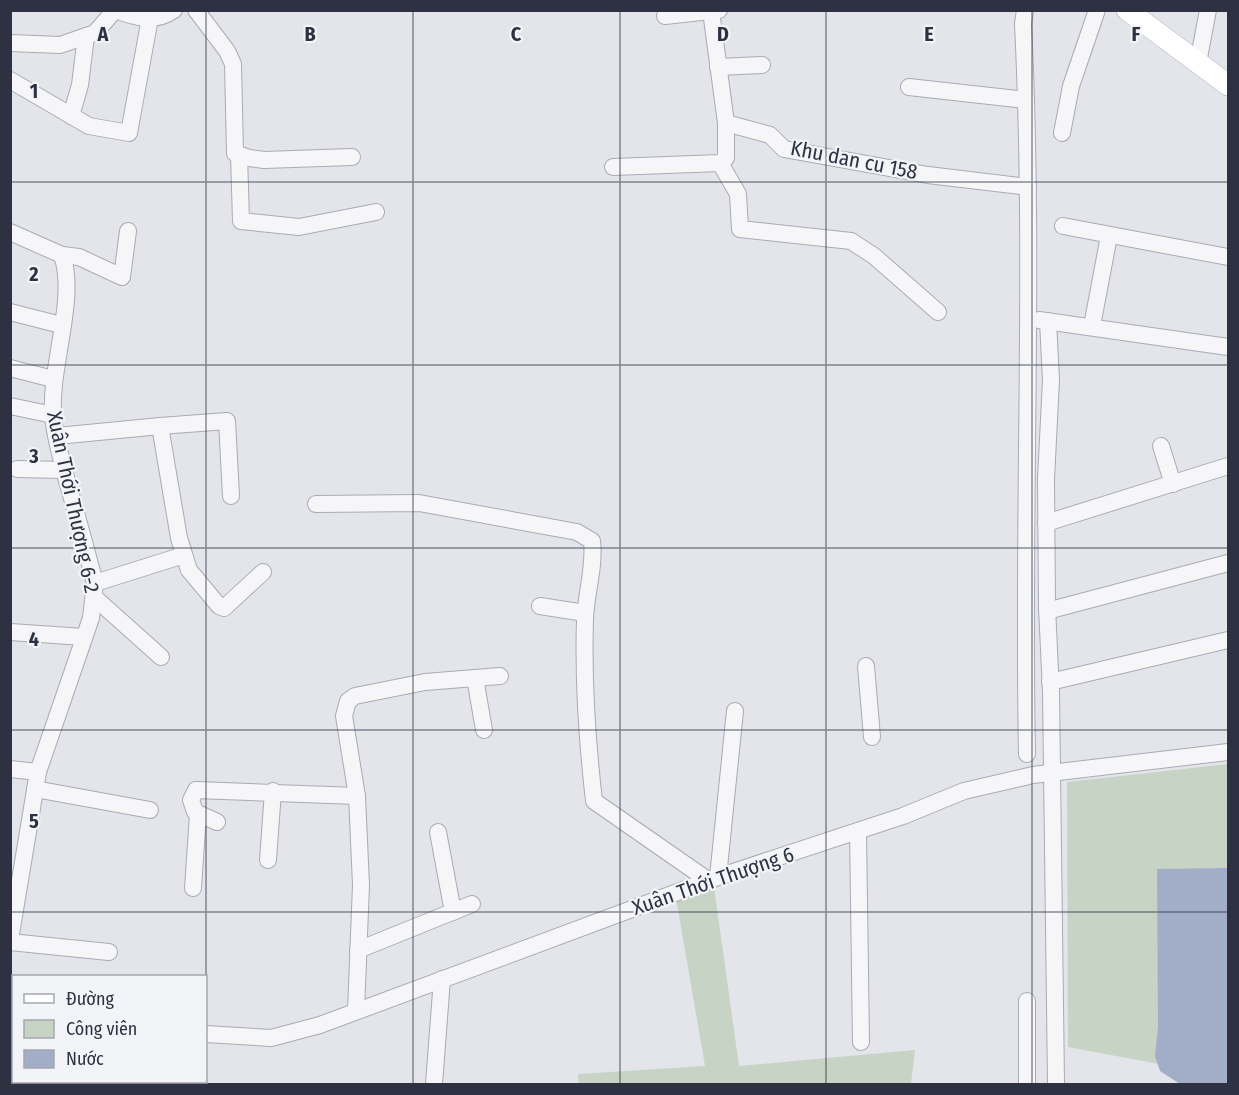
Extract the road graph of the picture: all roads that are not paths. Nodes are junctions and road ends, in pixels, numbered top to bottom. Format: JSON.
{"nodes":[{"id":1,"x":115,"y":10,"type":"edge"},
{"id":2,"x":174,"y":10,"type":"edge"},
{"id":3,"x":196,"y":10,"type":"edge"},
{"id":4,"x":718,"y":10,"type":"edge"},
{"id":5,"x":1025,"y":10,"type":"edge"},
{"id":6,"x":1097,"y":10,"type":"edge"},
{"id":7,"x":1127,"y":10,"type":"edge"},
{"id":8,"x":1208,"y":10,"type":"edge"},
{"id":9,"x":711,"y":11,"type":"edge"},
{"id":10,"x":665,"y":15,"type":"dead end"},
{"id":11,"x":150,"y":18,"type":"junction"},
{"id":12,"x":86,"y":36,"type":"junction"},
{"id":13,"x":10,"y":44,"type":"edge"},
{"id":14,"x":1198,"y":63,"type":"junction"},
{"id":15,"x":762,"y":65,"type":"dead end"},
{"id":16,"x":718,"y":68,"type":"junction"},
{"id":17,"x":10,"y":80,"type":"edge"},
{"id":18,"x":1228,"y":85,"type":"edge"},
{"id":19,"x":909,"y":87,"type":"dead end"},
{"id":20,"x":1026,"y":100,"type":"junction"},
{"id":21,"x":71,"y":116,"type":"junction"},
{"id":22,"x":726,"y":123,"type":"junction"},
{"id":23,"x":1062,"y":133,"type":"dead end"},
{"id":24,"x":239,"y":155,"type":"junction"},
{"id":25,"x":352,"y":157,"type":"dead end"},
{"id":26,"x":720,"y":163,"type":"junction"},
{"id":27,"x":613,"y":167,"type":"dead end"},
{"id":28,"x":1028,"y":187,"type":"junction"},
{"id":29,"x":376,"y":213,"type":"dead end"},
{"id":30,"x":1063,"y":226,"type":"dead end"},
{"id":31,"x":128,"y":231,"type":"dead end"},
{"id":32,"x":10,"y":232,"type":"edge"},
{"id":33,"x":1109,"y":236,"type":"junction"},
{"id":34,"x":62,"y":255,"type":"junction"},
{"id":35,"x":1228,"y":257,"type":"edge"},
{"id":36,"x":10,"y":312,"type":"edge"},
{"id":37,"x":938,"y":312,"type":"dead end"},
{"id":38,"x":1029,"y":319,"type":"junction"},
{"id":39,"x":1048,"y":321,"type":"junction"},
{"id":40,"x":61,"y":325,"type":"junction"},
{"id":41,"x":1092,"y":326,"type":"junction"},
{"id":42,"x":1228,"y":347,"type":"edge"},
{"id":43,"x":10,"y":368,"type":"edge"},
{"id":44,"x":53,"y":379,"type":"junction"},
{"id":45,"x":10,"y":406,"type":"edge"},
{"id":46,"x":52,"y":416,"type":"junction"},
{"id":47,"x":160,"y":426,"type":"junction"},
{"id":48,"x":57,"y":436,"type":"junction"},
{"id":49,"x":1161,"y":446,"type":"dead end"},
{"id":50,"x":1228,"y":466,"type":"edge"},
{"id":51,"x":17,"y":469,"type":"dead end"},
{"id":52,"x":64,"y":470,"type":"junction"},
{"id":53,"x":1173,"y":484,"type":"junction"},
{"id":54,"x":231,"y":496,"type":"dead end"},
{"id":55,"x":316,"y":504,"type":"dead end"},
{"id":56,"x":1046,"y":523,"type":"junction"},
{"id":57,"x":184,"y":555,"type":"junction"},
{"id":58,"x":1228,"y":563,"type":"edge"},
{"id":59,"x":263,"y":572,"type":"dead end"},
{"id":60,"x":95,"y":591,"type":"junction"},
{"id":61,"x":540,"y":606,"type":"dead end"},
{"id":62,"x":1047,"y":612,"type":"junction"},
{"id":63,"x":585,"y":613,"type":"junction"},
{"id":64,"x":10,"y":632,"type":"edge"},
{"id":65,"x":84,"y":637,"type":"junction"},
{"id":66,"x":1228,"y":640,"type":"edge"},
{"id":67,"x":161,"y":657,"type":"dead end"},
{"id":68,"x":866,"y":666,"type":"dead end"},
{"id":69,"x":500,"y":676,"type":"dead end"},
{"id":70,"x":475,"y":678,"type":"junction"},
{"id":71,"x":1050,"y":682,"type":"junction"},
{"id":72,"x":735,"y":711,"type":"dead end"},
{"id":73,"x":484,"y":730,"type":"dead end"},
{"id":74,"x":872,"y":737,"type":"dead end"},
{"id":75,"x":1228,"y":752,"type":"edge"},
{"id":76,"x":1027,"y":754,"type":"dead end"},
{"id":77,"x":10,"y":769,"type":"edge"},
{"id":78,"x":1052,"y":774,"type":"junction"},
{"id":79,"x":37,"y":780,"type":"junction"},
{"id":80,"x":273,"y":791,"type":"junction"},
{"id":81,"x":357,"y":796,"type":"junction"},
{"id":82,"x":150,"y":810,"type":"dead end"},
{"id":83,"x":198,"y":814,"type":"junction"},
{"id":84,"x":217,"y":822,"type":"dead end"},
{"id":85,"x":858,"y":831,"type":"junction"},
{"id":86,"x":438,"y":832,"type":"dead end"},
{"id":87,"x":268,"y":860,"type":"dead end"},
{"id":88,"x":713,"y":879,"type":"junction"},
{"id":89,"x":193,"y":888,"type":"dead end"},
{"id":90,"x":472,"y":904,"type":"dead end"},
{"id":91,"x":453,"y":912,"type":"junction"},
{"id":92,"x":10,"y":941,"type":"edge"},
{"id":93,"x":358,"y":950,"type":"junction"},
{"id":94,"x":109,"y":952,"type":"dead end"},
{"id":95,"x":442,"y":979,"type":"junction"},
{"id":96,"x":1027,"y":1001,"type":"dead end"},
{"id":97,"x":356,"y":1011,"type":"junction"},
{"id":98,"x":207,"y":1034,"type":"edge"},
{"id":99,"x":861,"y":1042,"type":"dead end"},
{"id":100,"x":434,"y":1084,"type":"edge"},
{"id":101,"x":1027,"y":1084,"type":"edge"},
{"id":102,"x":1056,"y":1084,"type":"edge"}],
"edges":[{"from":1,"to":11,"type":"street"},
{"from":1,"to":12,"type":"street"},
{"from":2,"to":11,"type":"street"},
{"from":3,"to":24,"type":"street"},
{"from":4,"to":9,"type":"street"},
{"from":5,"to":20,"type":"street"},
{"from":6,"to":23,"type":"street"},
{"from":7,"to":14,"type":"main road"},
{"from":8,"to":14,"type":"street"},
{"from":9,"to":10,"type":"street"},
{"from":9,"to":16,"type":"street"},
{"from":11,"to":21,"type":"street"},
{"from":12,"to":13,"type":"street"},
{"from":12,"to":21,"type":"street"},
{"from":14,"to":18,"type":"main road"},
{"from":15,"to":16,"type":"street"},
{"from":16,"to":22,"type":"street"},
{"from":17,"to":21,"type":"street"},
{"from":19,"to":20,"type":"street"},
{"from":20,"to":28,"type":"street"},
{"from":22,"to":26,"type":"street"},
{"from":22,"to":28,"type":"street","name":"Khu dan cu 158"},
{"from":24,"to":25,"type":"street"},
{"from":24,"to":29,"type":"street"},
{"from":26,"to":27,"type":"street"},
{"from":26,"to":37,"type":"street"},
{"from":28,"to":38,"type":"street"},
{"from":30,"to":33,"type":"street"},
{"from":31,"to":34,"type":"street"},
{"from":32,"to":34,"type":"street"},
{"from":33,"to":35,"type":"street"},
{"from":33,"to":41,"type":"street"},
{"from":34,"to":40,"type":"street","name":"Xuân Thới Thượng 6-2"},
{"from":36,"to":40,"type":"street"},
{"from":38,"to":39,"type":"street"},
{"from":38,"to":76,"type":"street"},
{"from":39,"to":41,"type":"street"},
{"from":39,"to":56,"type":"street"},
{"from":40,"to":44,"type":"street","name":"Xuân Thới Thượng 6-2"},
{"from":41,"to":42,"type":"street"},
{"from":43,"to":44,"type":"street"},
{"from":44,"to":46,"type":"street","name":"Xuân Thới Thượng 6-2"},
{"from":45,"to":46,"type":"street"},
{"from":46,"to":48,"type":"street","name":"Xuân Thới Thượng 6-2"},
{"from":47,"to":48,"type":"street"},
{"from":47,"to":54,"type":"street"},
{"from":47,"to":57,"type":"street"},
{"from":48,"to":52,"type":"street","name":"Xuân Thới Thượng 6-2"},
{"from":49,"to":53,"type":"street"},
{"from":50,"to":53,"type":"street"},
{"from":51,"to":52,"type":"street"},
{"from":52,"to":60,"type":"street","name":"Xuân Thới Thượng 6-2"},
{"from":53,"to":56,"type":"street"},
{"from":55,"to":63,"type":"street"},
{"from":56,"to":62,"type":"street"},
{"from":57,"to":59,"type":"street"},
{"from":57,"to":60,"type":"street"},
{"from":58,"to":62,"type":"street"},
{"from":60,"to":65,"type":"street","name":"Xuân Thới Thượng 6-2"},
{"from":60,"to":67,"type":"street"},
{"from":61,"to":63,"type":"street"},
{"from":62,"to":71,"type":"street"},
{"from":63,"to":88,"type":"street"},
{"from":64,"to":65,"type":"street"},
{"from":65,"to":79,"type":"street","name":"Xuân Thới Thượng 6-2"},
{"from":66,"to":71,"type":"street"},
{"from":68,"to":74,"type":"street"},
{"from":69,"to":70,"type":"street"},
{"from":70,"to":73,"type":"street"},
{"from":70,"to":81,"type":"street"},
{"from":71,"to":78,"type":"street"},
{"from":72,"to":88,"type":"street"},
{"from":75,"to":78,"type":"street","name":"Xuân Thới Thượng 6"},
{"from":77,"to":79,"type":"street"},
{"from":78,"to":85,"type":"street","name":"Xuân Thới Thượng 6"},
{"from":78,"to":102,"type":"street"},
{"from":79,"to":82,"type":"street"},
{"from":79,"to":92,"type":"street","name":"Xuân Thới Thượng 6-2"},
{"from":80,"to":81,"type":"street"},
{"from":80,"to":83,"type":"street"},
{"from":80,"to":87,"type":"street"},
{"from":81,"to":93,"type":"street"},
{"from":83,"to":84,"type":"street"},
{"from":83,"to":89,"type":"street"},
{"from":85,"to":88,"type":"street","name":"Xuân Thới Thượng 6"},
{"from":85,"to":99,"type":"street"},
{"from":86,"to":91,"type":"street"},
{"from":88,"to":95,"type":"street","name":"Xuân Thới Thượng 6"},
{"from":90,"to":91,"type":"street"},
{"from":91,"to":93,"type":"street"},
{"from":92,"to":94,"type":"street"},
{"from":93,"to":97,"type":"street"},
{"from":95,"to":97,"type":"street","name":"Xuân Thới Thượng 6"},
{"from":95,"to":100,"type":"street"},
{"from":96,"to":101,"type":"street"},
{"from":97,"to":98,"type":"street","name":"Xuân Thới Thượng 6"}]}
